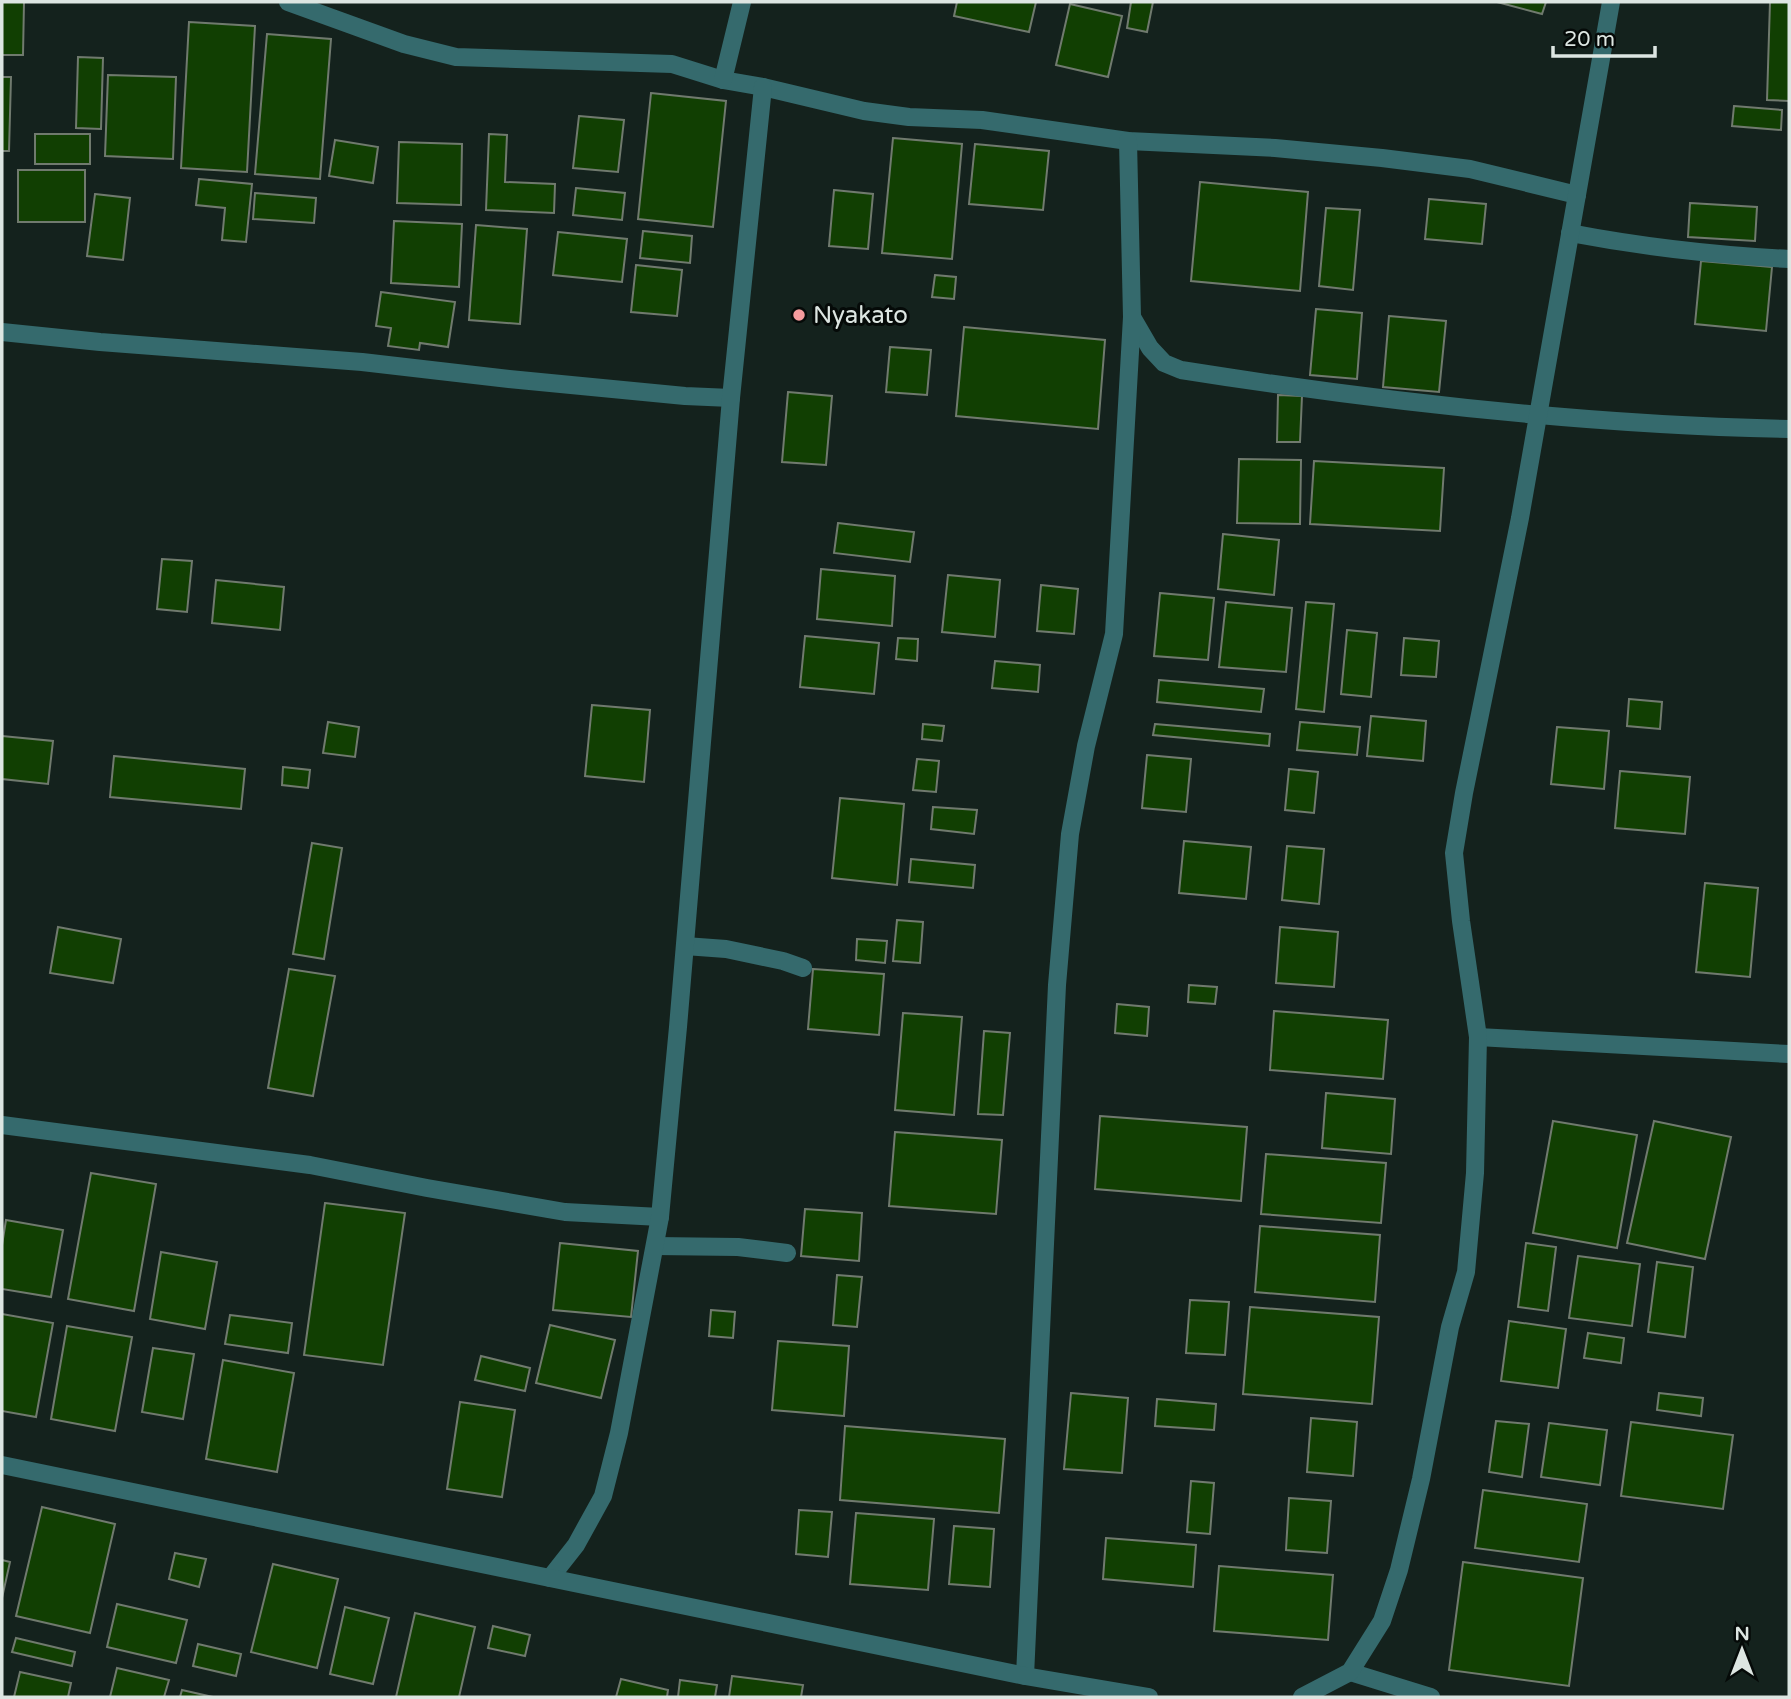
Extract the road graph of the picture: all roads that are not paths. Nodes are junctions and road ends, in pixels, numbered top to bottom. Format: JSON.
{"nodes":[{"id":1,"x":742,"y":2,"type":"edge"},
{"id":2,"x":1611,"y":2,"type":"edge"},
{"id":3,"x":293,"y":3,"type":"edge"},
{"id":4,"x":723,"y":80,"type":"junction"},
{"id":5,"x":763,"y":87,"type":"junction"},
{"id":6,"x":1128,"y":141,"type":"junction"},
{"id":7,"x":1577,"y":195,"type":"junction"},
{"id":8,"x":1570,"y":233,"type":"junction"},
{"id":9,"x":1789,"y":259,"type":"edge"},
{"id":10,"x":1132,"y":317,"type":"junction"},
{"id":11,"x":2,"y":332,"type":"edge"},
{"id":12,"x":731,"y":398,"type":"junction"},
{"id":13,"x":1538,"y":415,"type":"junction"},
{"id":14,"x":1789,"y":429,"type":"edge"},
{"id":15,"x":685,"y":946,"type":"junction"},
{"id":16,"x":803,"y":968,"type":"dead end"},
{"id":17,"x":1478,"y":1037,"type":"junction"},
{"id":18,"x":1789,"y":1054,"type":"edge"},
{"id":19,"x":2,"y":1125,"type":"edge"},
{"id":20,"x":660,"y":1217,"type":"junction"},
{"id":21,"x":655,"y":1246,"type":"junction"},
{"id":22,"x":788,"y":1253,"type":"dead end"},
{"id":23,"x":2,"y":1465,"type":"edge"},
{"id":24,"x":550,"y":1578,"type":"junction"},
{"id":25,"x":1350,"y":1672,"type":"junction"},
{"id":26,"x":1025,"y":1676,"type":"junction"},
{"id":27,"x":1149,"y":1697,"type":"edge"},
{"id":28,"x":1302,"y":1697,"type":"edge"},
{"id":29,"x":1431,"y":1697,"type":"edge"}],
"edges":[{"from":1,"to":4,"type":"street"},
{"from":2,"to":7,"type":"street"},
{"from":3,"to":4,"type":"street"},
{"from":4,"to":5,"type":"street"},
{"from":5,"to":6,"type":"street"},
{"from":5,"to":12,"type":"street"},
{"from":6,"to":7,"type":"street"},
{"from":6,"to":10,"type":"street"},
{"from":7,"to":8,"type":"street"},
{"from":8,"to":9,"type":"street"},
{"from":8,"to":13,"type":"street"},
{"from":10,"to":13,"type":"street"},
{"from":10,"to":26,"type":"street"},
{"from":11,"to":12,"type":"street"},
{"from":12,"to":15,"type":"street"},
{"from":13,"to":14,"type":"street"},
{"from":13,"to":17,"type":"street"},
{"from":15,"to":16,"type":"street"},
{"from":15,"to":20,"type":"street"},
{"from":17,"to":18,"type":"street"},
{"from":17,"to":25,"type":"street"},
{"from":19,"to":20,"type":"street"},
{"from":20,"to":21,"type":"street"},
{"from":21,"to":22,"type":"street"},
{"from":21,"to":24,"type":"street"},
{"from":23,"to":24,"type":"street"},
{"from":24,"to":26,"type":"street"},
{"from":25,"to":28,"type":"street"},
{"from":25,"to":29,"type":"street"},
{"from":26,"to":27,"type":"street"}]}
